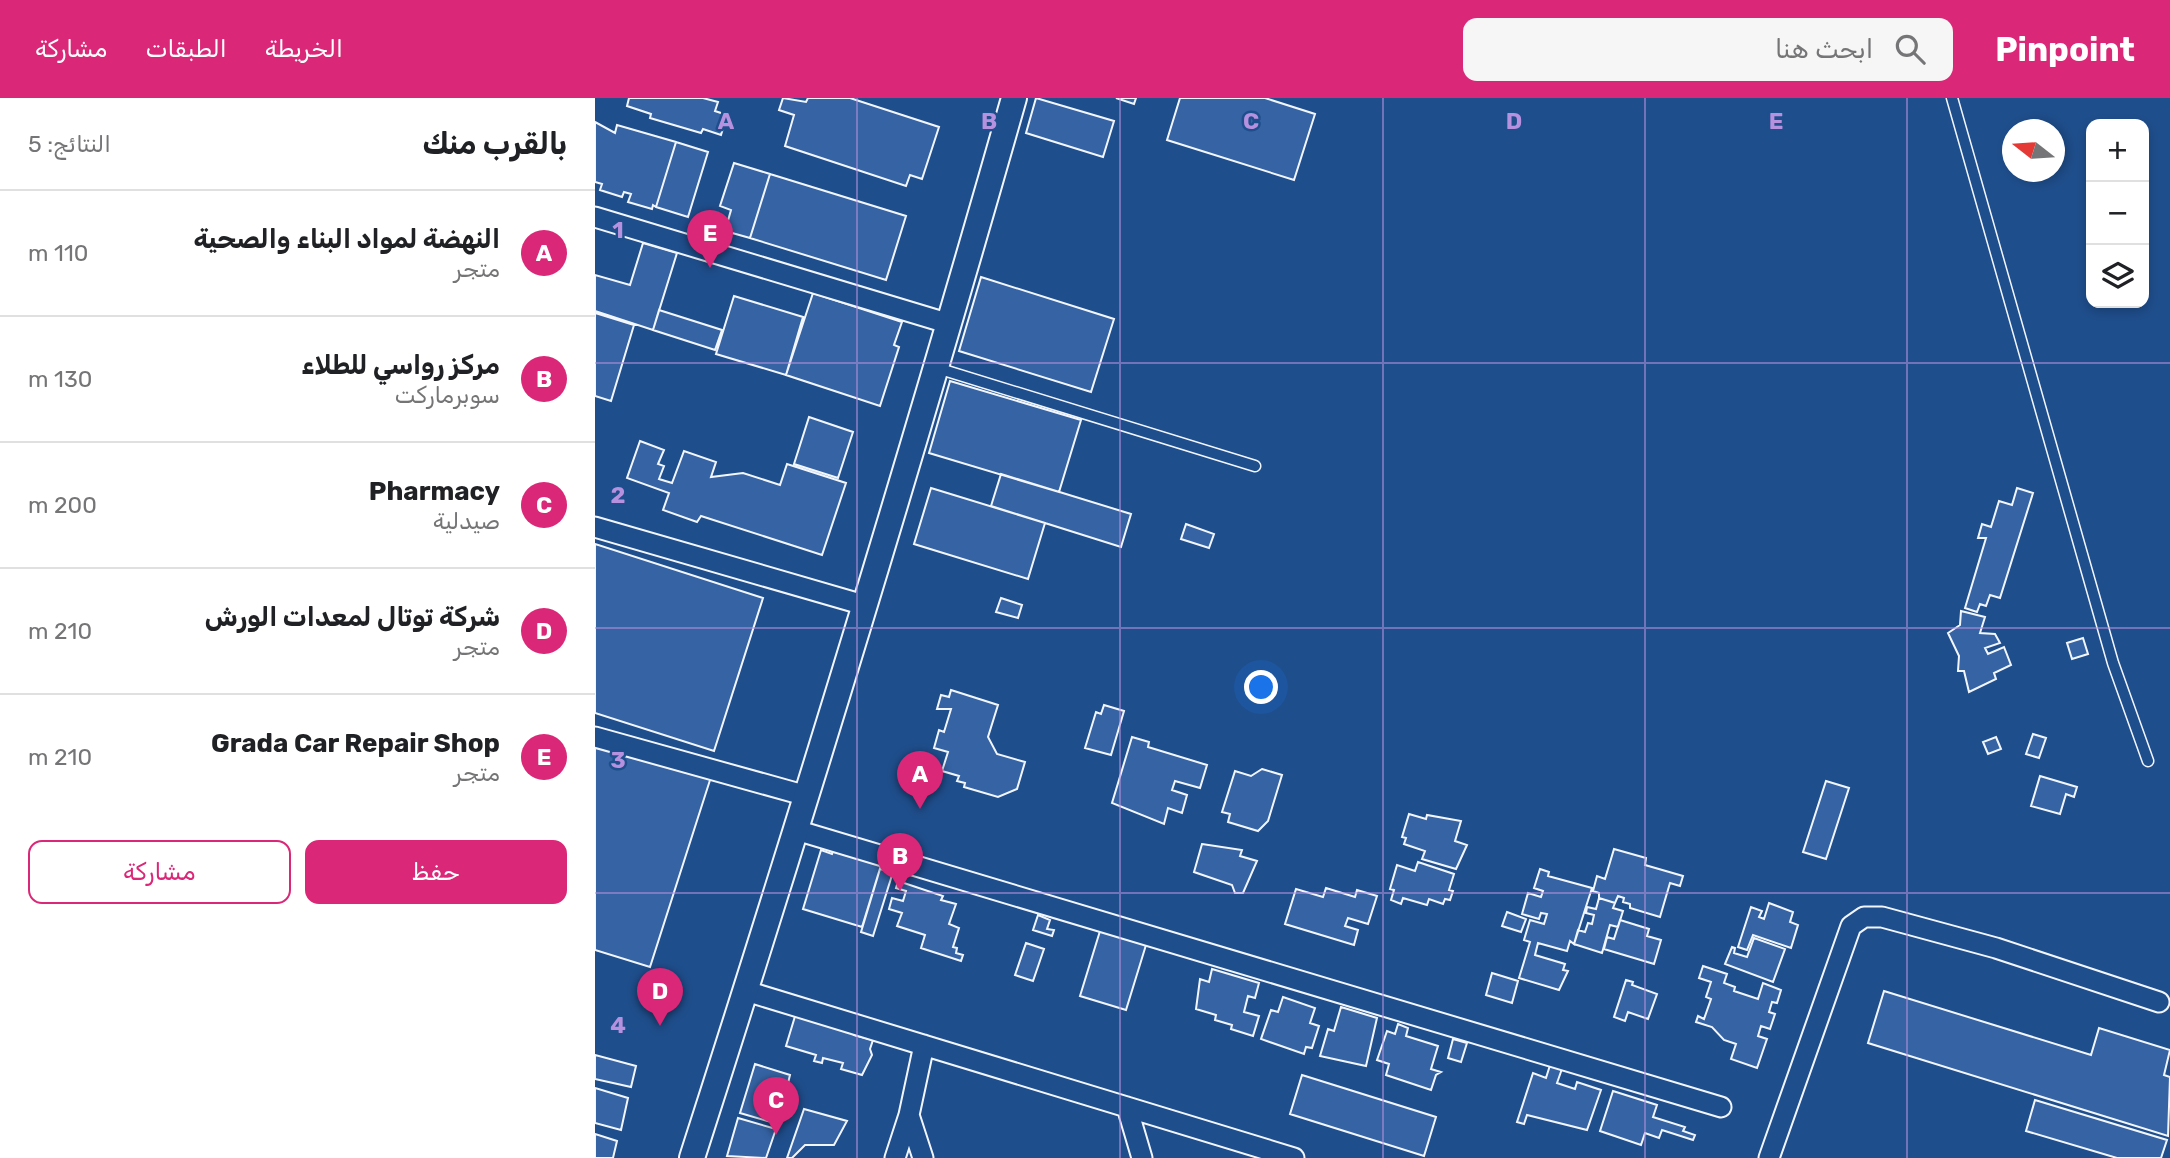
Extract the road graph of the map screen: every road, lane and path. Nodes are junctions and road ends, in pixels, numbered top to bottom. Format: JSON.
{"nodes":[{"id":1,"x":1014,"y":98,"type":"edge"},
{"id":2,"x":1952,"y":98,"type":"edge"},
{"id":3,"x":595,"y":217,"type":"edge"},
{"id":4,"x":950,"y":324,"type":"junction"},
{"id":5,"x":937,"y":368,"type":"junction"},
{"id":6,"x":1255,"y":466,"type":"dead end"},
{"id":7,"x":595,"y":527,"type":"edge"},
{"id":8,"x":864,"y":606,"type":"junction"},
{"id":9,"x":595,"y":737,"type":"edge"},
{"id":10,"x":2148,"y":761,"type":"dead end"},
{"id":11,"x":807,"y":796,"type":"junction"},
{"id":12,"x":796,"y":830,"type":"junction"},
{"id":13,"x":746,"y":991,"type":"junction"},
{"id":14,"x":2159,"y":1002,"type":"dead end"},
{"id":15,"x":924,"y":1045,"type":"junction"},
{"id":16,"x":1127,"y":1107,"type":"junction"},
{"id":17,"x":1721,"y":1107,"type":"dead end"},
{"id":18,"x":909,"y":1115,"type":"junction"},
{"id":19,"x":692,"y":1158,"type":"edge"},
{"id":20,"x":895,"y":1158,"type":"edge"},
{"id":21,"x":923,"y":1158,"type":"edge"},
{"id":22,"x":1142,"y":1158,"type":"edge"},
{"id":23,"x":1294,"y":1158,"type":"edge"},
{"id":24,"x":1769,"y":1158,"type":"edge"}],
"edges":[{"from":1,"to":4,"type":"street"},
{"from":2,"to":10,"type":"lane"},
{"from":3,"to":4,"type":"street"},
{"from":4,"to":5,"type":"street"},
{"from":5,"to":6,"type":"lane"},
{"from":5,"to":8,"type":"street"},
{"from":7,"to":8,"type":"street"},
{"from":8,"to":11,"type":"street"},
{"from":9,"to":11,"type":"street"},
{"from":11,"to":12,"type":"street"},
{"from":12,"to":13,"type":"street"},
{"from":12,"to":17,"type":"street"},
{"from":13,"to":15,"type":"street"},
{"from":13,"to":19,"type":"street"},
{"from":14,"to":24,"type":"street"},
{"from":15,"to":16,"type":"street"},
{"from":15,"to":18,"type":"street"},
{"from":16,"to":22,"type":"street"},
{"from":16,"to":23,"type":"street"},
{"from":18,"to":20,"type":"street"},
{"from":18,"to":21,"type":"street"}]}
